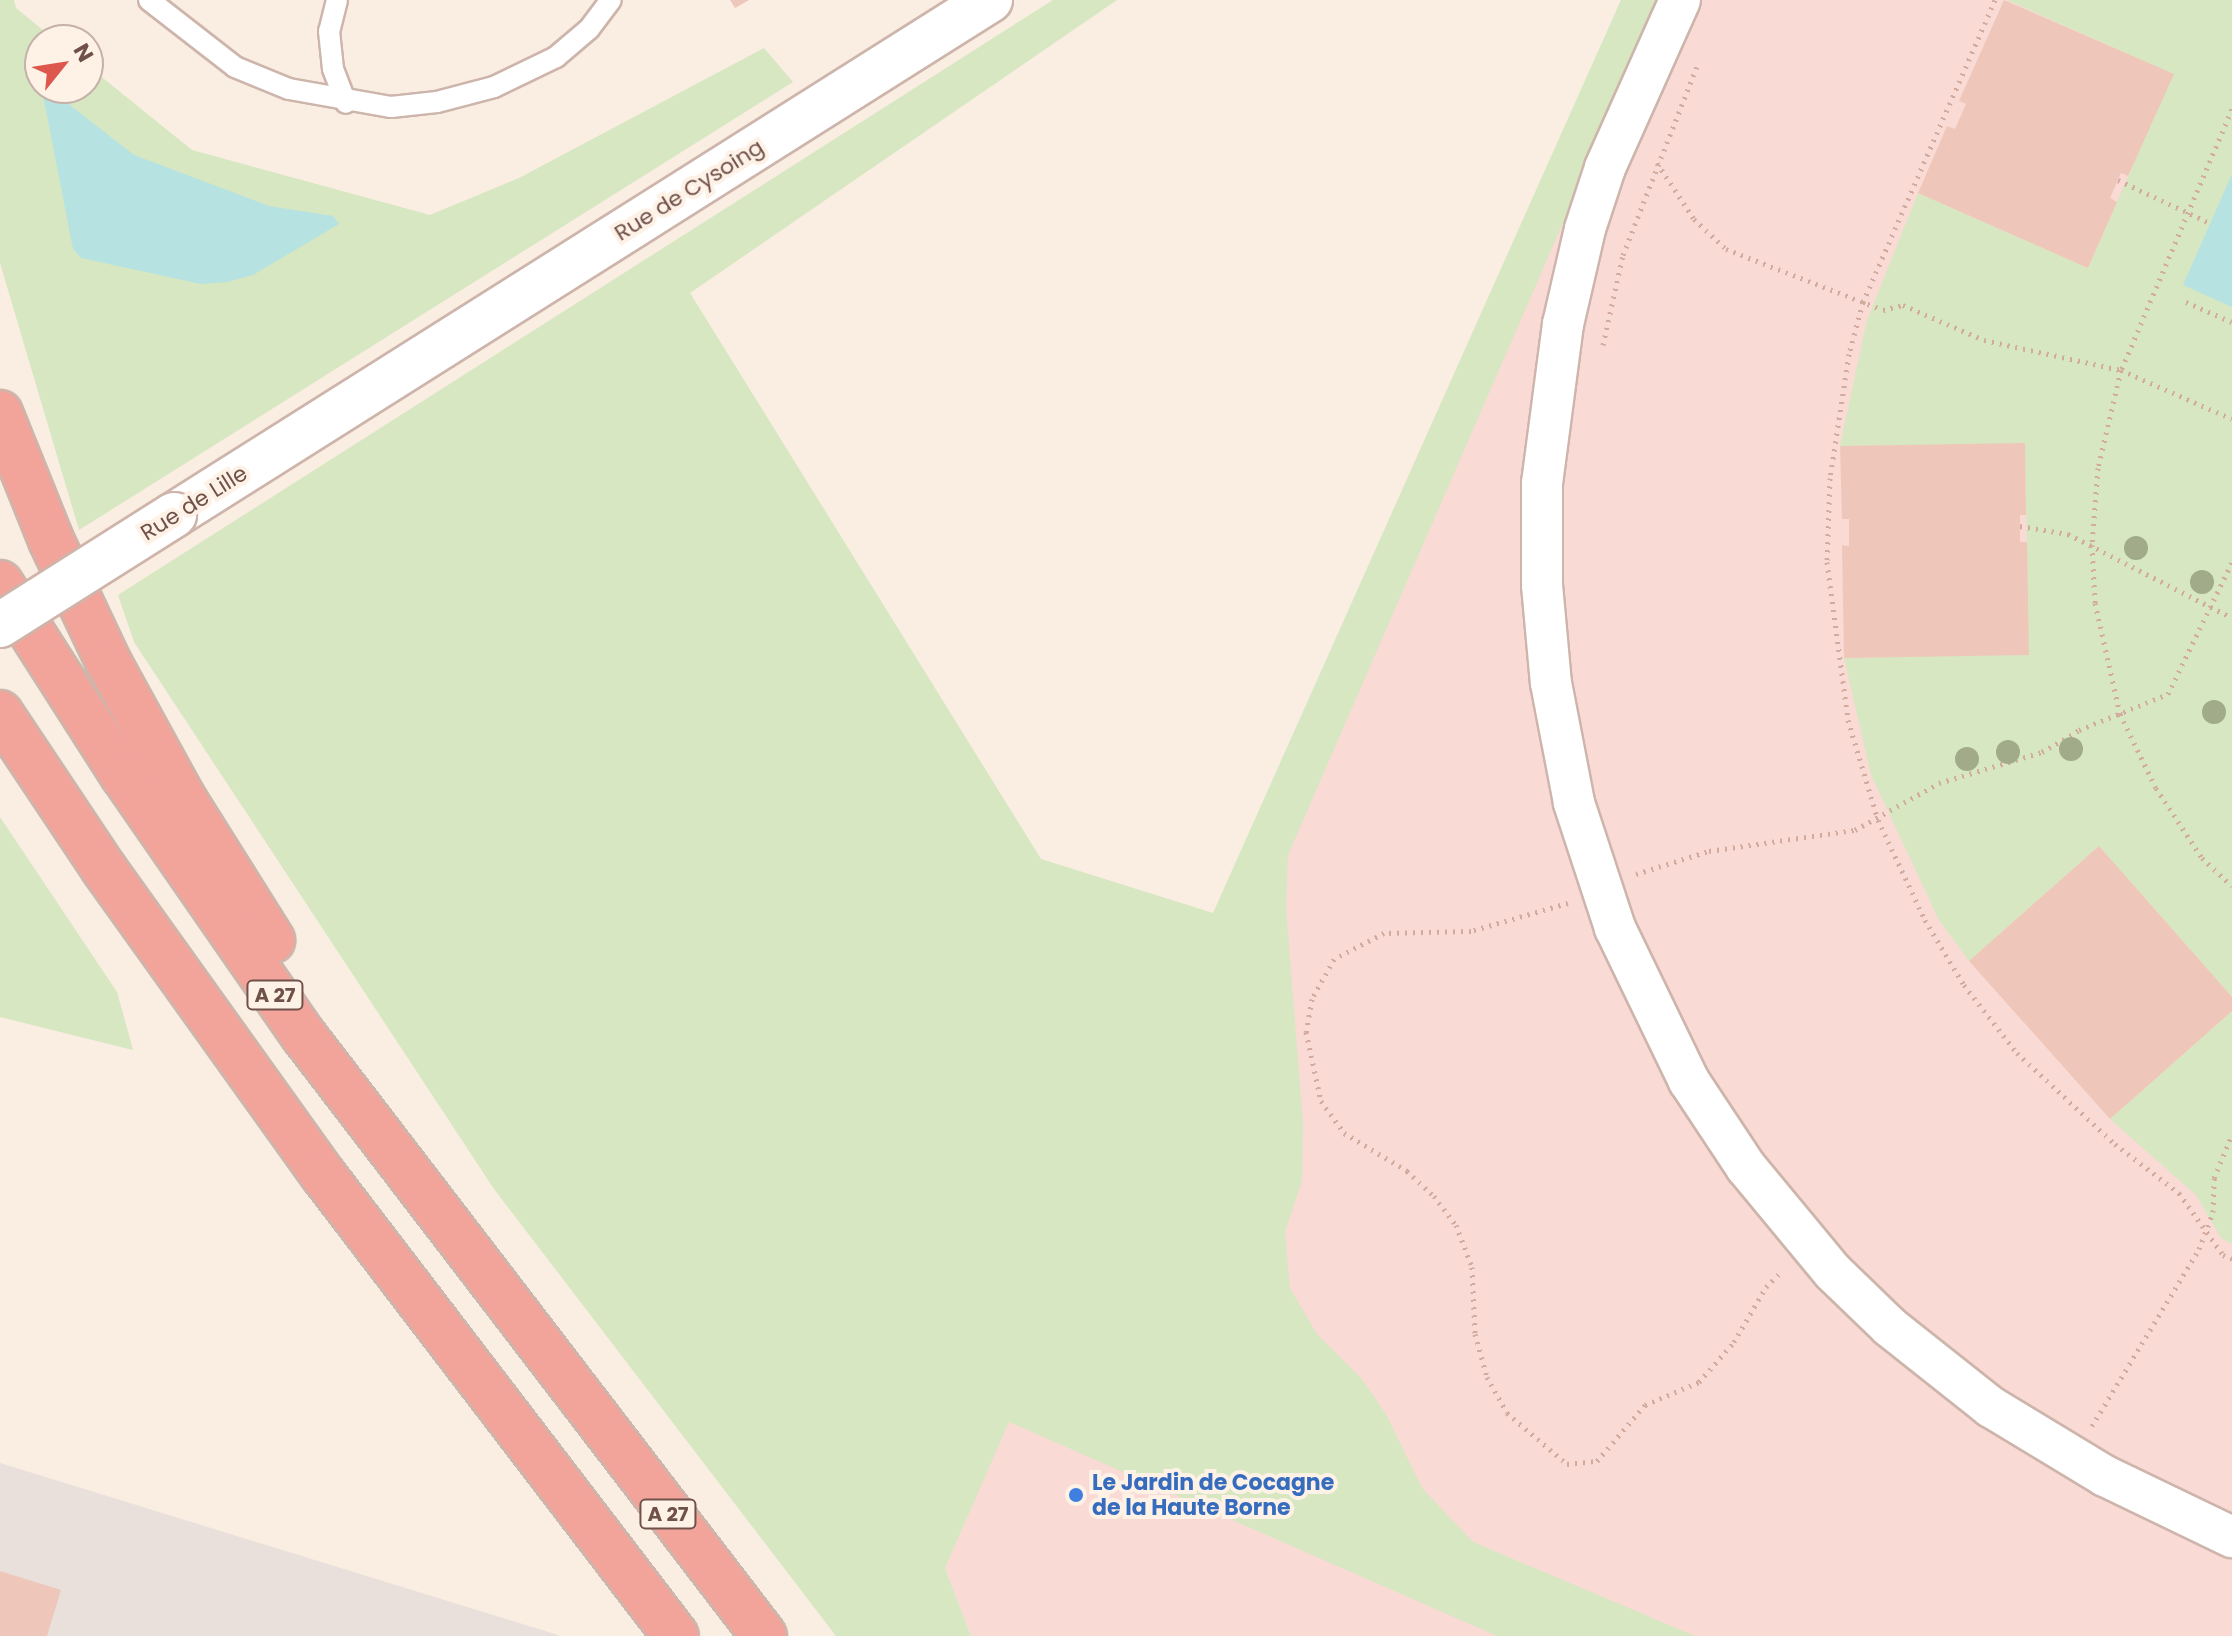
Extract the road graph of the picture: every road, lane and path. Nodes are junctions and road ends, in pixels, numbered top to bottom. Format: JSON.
{"nodes":[{"id":1,"x":149,"y":0,"type":"edge"},
{"id":2,"x":337,"y":0,"type":"edge"},
{"id":3,"x":611,"y":0,"type":"edge"},
{"id":4,"x":990,"y":0,"type":"edge"},
{"id":5,"x":1680,"y":0,"type":"edge"},
{"id":6,"x":1995,"y":0,"type":"edge"},
{"id":7,"x":1702,"y":54,"type":"dead end"},
{"id":8,"x":346,"y":103,"type":"junction"},
{"id":9,"x":2232,"y":109,"type":"edge"},
{"id":10,"x":1627,"y":119,"type":"junction"},
{"id":11,"x":1658,"y":165,"type":"junction"},
{"id":12,"x":2118,"y":180,"type":"dead end"},
{"id":13,"x":2186,"y":212,"type":"junction"},
{"id":14,"x":2210,"y":223,"type":"dead end"},
{"id":15,"x":1863,"y":302,"type":"junction"},
{"id":16,"x":2186,"y":302,"type":"dead end"},
{"id":17,"x":2232,"y":322,"type":"edge"},
{"id":18,"x":1600,"y":359,"type":"dead end"},
{"id":19,"x":2121,"y":370,"type":"junction"},
{"id":20,"x":388,"y":380,"type":"joint"},
{"id":21,"x":0,"y":413,"type":"edge"},
{"id":22,"x":2232,"y":419,"type":"edge"},
{"id":23,"x":2020,"y":526,"type":"dead end"},
{"id":24,"x":2092,"y":545,"type":"junction"},
{"id":25,"x":2232,"y":562,"type":"edge"},
{"id":26,"x":0,"y":583,"type":"edge"},
{"id":27,"x":2211,"y":609,"type":"junction"},
{"id":28,"x":2232,"y":618,"type":"edge"},
{"id":29,"x":0,"y":625,"type":"edge"},
{"id":30,"x":0,"y":713,"type":"edge"},
{"id":31,"x":2120,"y":714,"type":"junction"},
{"id":32,"x":1878,"y":820,"type":"junction"},
{"id":33,"x":1634,"y":860,"type":"dead end"},
{"id":34,"x":1639,"y":873,"type":"junction"},
{"id":35,"x":2232,"y":886,"type":"edge"},
{"id":36,"x":1644,"y":888,"type":"dead end"},
{"id":37,"x":1602,"y":891,"type":"junction"},
{"id":38,"x":2232,"y":1135,"type":"edge"},
{"id":39,"x":2206,"y":1229,"type":"junction"},
{"id":40,"x":1810,"y":1247,"type":"junction"},
{"id":41,"x":2232,"y":1259,"type":"edge"},
{"id":42,"x":573,"y":1391,"type":"junction"},
{"id":43,"x":2079,"y":1417,"type":"dead end"},
{"id":44,"x":2104,"y":1432,"type":"dead end"},
{"id":45,"x":2083,"y":1442,"type":"junction"},
{"id":46,"x":2232,"y":1537,"type":"edge"},
{"id":47,"x":676,"y":1636,"type":"edge"},
{"id":48,"x":764,"y":1636,"type":"edge"}],
"edges":[{"from":1,"to":8,"type":"lane"},
{"from":2,"to":8,"type":"lane"},
{"from":3,"to":8,"type":"lane"},
{"from":4,"to":20,"type":"main road","name":"Rue de Cysoing"},
{"from":5,"to":10,"type":"street"},
{"from":6,"to":15,"type":"path"},
{"from":7,"to":11,"type":"path"},
{"from":9,"to":13,"type":"path"},
{"from":10,"to":11,"type":"path"},
{"from":10,"to":37,"type":"street"},
{"from":11,"to":15,"type":"path"},
{"from":11,"to":18,"type":"path"},
{"from":12,"to":13,"type":"path"},
{"from":13,"to":14,"type":"path"},
{"from":13,"to":19,"type":"path"},
{"from":15,"to":19,"type":"path"},
{"from":15,"to":32,"type":"path"},
{"from":16,"to":17,"type":"path"},
{"from":19,"to":22,"type":"path"},
{"from":19,"to":24,"type":"path"},
{"from":20,"to":29,"type":"main road","name":"Rue de Lille","bridge":true},
{"from":21,"to":42,"type":"highway"},
{"from":23,"to":24,"type":"path"},
{"from":24,"to":27,"type":"path"},
{"from":24,"to":31,"type":"path"},
{"from":25,"to":27,"type":"path"},
{"from":26,"to":42,"type":"highway","number":"A 27"},
{"from":27,"to":28,"type":"path"},
{"from":27,"to":31,"type":"path"},
{"from":30,"to":47,"type":"highway"},
{"from":31,"to":32,"type":"path"},
{"from":31,"to":35,"type":"path"},
{"from":32,"to":34,"type":"path"},
{"from":32,"to":39,"type":"path"},
{"from":33,"to":34,"type":"path"},
{"from":34,"to":36,"type":"path"},
{"from":34,"to":37,"type":"path"},
{"from":37,"to":40,"type":"street"},
{"from":37,"to":40,"type":"path"},
{"from":38,"to":39,"type":"path"},
{"from":39,"to":41,"type":"path"},
{"from":39,"to":45,"type":"path"},
{"from":40,"to":45,"type":"street"},
{"from":42,"to":48,"type":"highway","number":"A 27"},
{"from":43,"to":45,"type":"path"},
{"from":44,"to":45,"type":"path"},
{"from":45,"to":46,"type":"street"}]}
